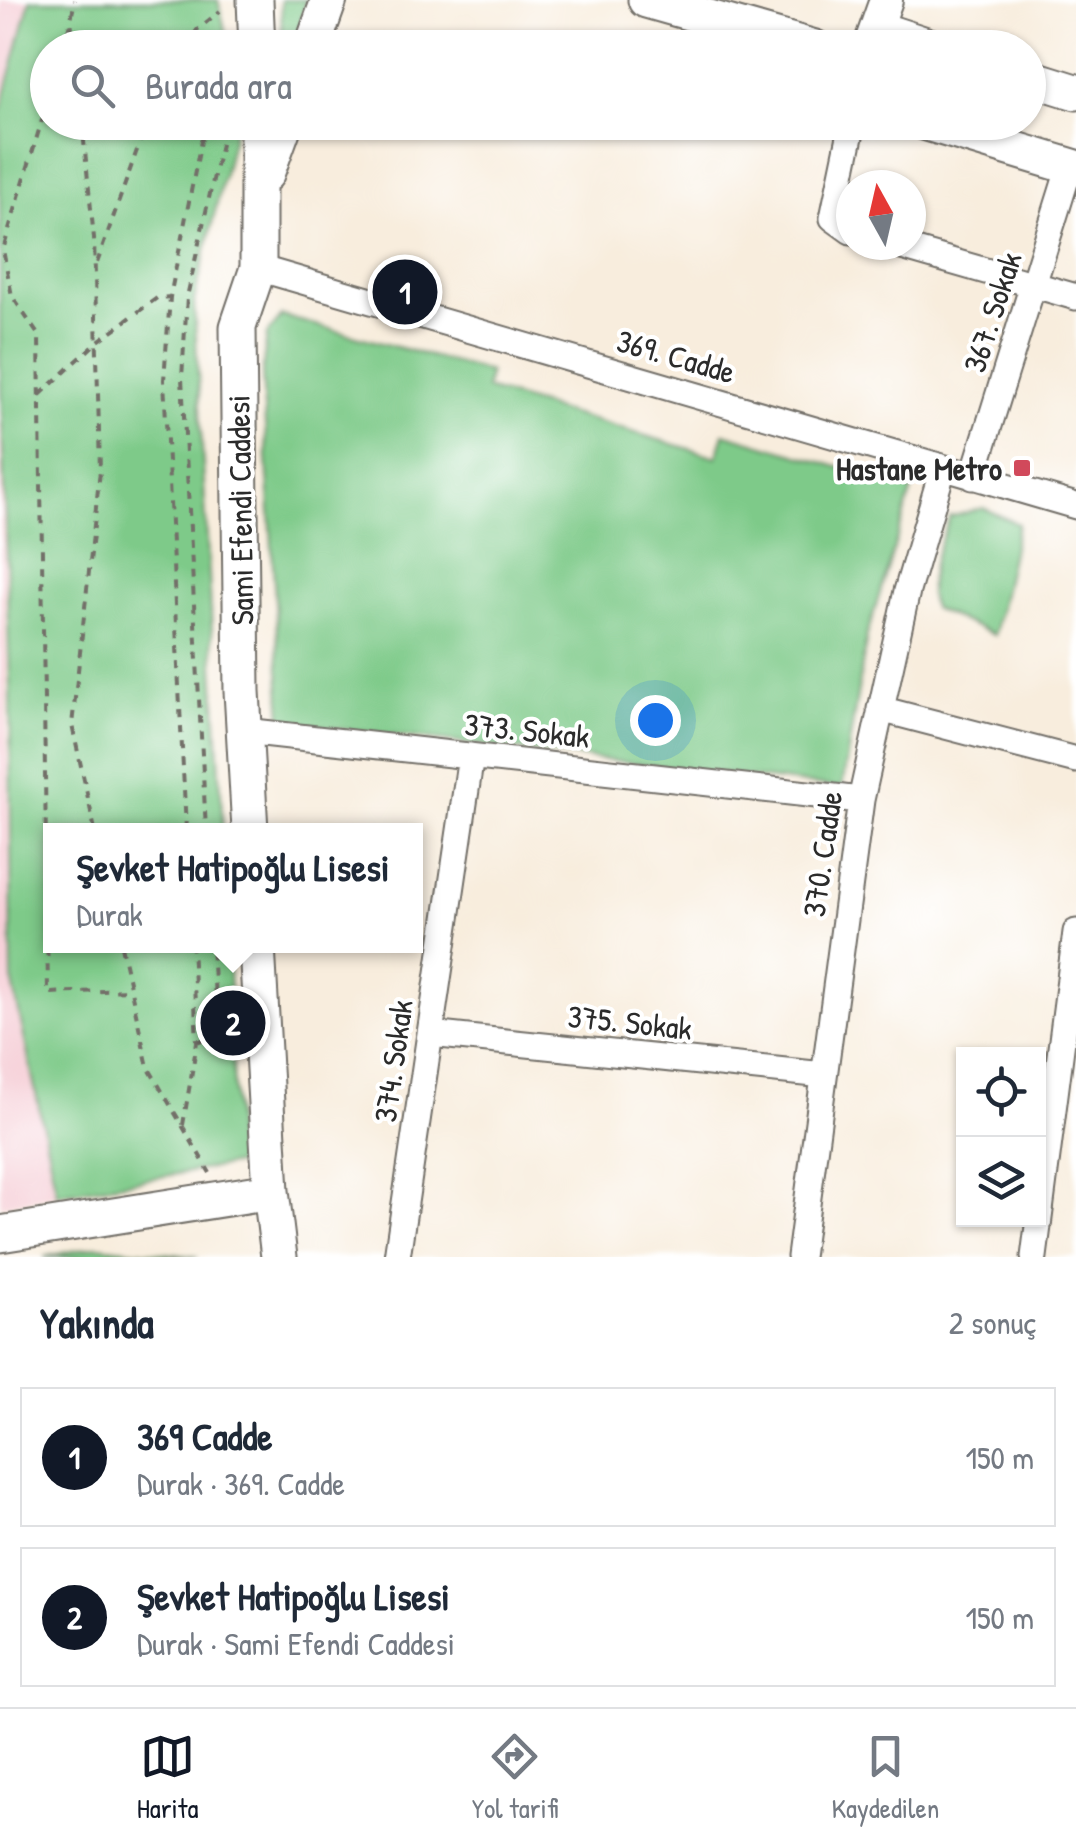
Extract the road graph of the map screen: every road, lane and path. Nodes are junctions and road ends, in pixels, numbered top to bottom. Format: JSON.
{"nodes":[{"id":1,"x":76,"y":0,"type":"edge"},
{"id":2,"x":256,"y":0,"type":"edge"},
{"id":3,"x":328,"y":0,"type":"edge"},
{"id":4,"x":646,"y":0,"type":"edge"},
{"id":5,"x":886,"y":0,"type":"edge"},
{"id":6,"x":220,"y":11,"type":"dead end"},
{"id":7,"x":71,"y":19,"type":"junction"},
{"id":8,"x":68,"y":30,"type":"edge"},
{"id":9,"x":72,"y":30,"type":"edge"},
{"id":10,"x":196,"y":30,"type":"edge"},
{"id":11,"x":257,"y":30,"type":"edge"},
{"id":12,"x":318,"y":30,"type":"edge"},
{"id":13,"x":752,"y":30,"type":"edge"},
{"id":14,"x":875,"y":30,"type":"edge"},
{"id":15,"x":1046,"y":83,"type":"edge"},
{"id":16,"x":1076,"y":92,"type":"edge"},
{"id":17,"x":36,"y":140,"type":"edge"},
{"id":18,"x":84,"y":140,"type":"edge"},
{"id":19,"x":141,"y":140,"type":"edge"},
{"id":20,"x":203,"y":140,"type":"edge"},
{"id":21,"x":222,"y":140,"type":"edge"},
{"id":22,"x":258,"y":140,"type":"edge"},
{"id":23,"x":278,"y":140,"type":"edge"},
{"id":24,"x":849,"y":140,"type":"edge"},
{"id":25,"x":984,"y":140,"type":"edge"},
{"id":26,"x":1073,"y":167,"type":"edge"},
{"id":27,"x":843,"y":170,"type":"edge"},
{"id":28,"x":259,"y":194,"type":"junction"},
{"id":29,"x":926,"y":254,"type":"edge"},
{"id":30,"x":95,"y":267,"type":"junction"},
{"id":31,"x":258,"y":268,"type":"junction"},
{"id":32,"x":1035,"y":285,"type":"junction"},
{"id":33,"x":170,"y":297,"type":"junction"},
{"id":34,"x":1076,"y":297,"type":"edge"},
{"id":35,"x":97,"y":342,"type":"junction"},
{"id":36,"x":40,"y":396,"type":"junction"},
{"id":37,"x":943,"y":468,"type":"junction"},
{"id":38,"x":974,"y":476,"type":"junction"},
{"id":39,"x":1076,"y":506,"type":"edge"},
{"id":40,"x":880,"y":709,"type":"junction"},
{"id":41,"x":244,"y":731,"type":"junction"},
{"id":42,"x":472,"y":756,"type":"junction"},
{"id":43,"x":1076,"y":760,"type":"edge"},
{"id":44,"x":861,"y":800,"type":"junction"},
{"id":45,"x":46,"y":823,"type":"edge"},
{"id":46,"x":93,"y":823,"type":"edge"},
{"id":47,"x":186,"y":823,"type":"edge"},
{"id":48,"x":206,"y":823,"type":"edge"},
{"id":49,"x":250,"y":823,"type":"edge"},
{"id":50,"x":1076,"y":932,"type":"edge"},
{"id":51,"x":47,"y":953,"type":"edge"},
{"id":52,"x":123,"y":953,"type":"edge"},
{"id":53,"x":192,"y":953,"type":"edge"},
{"id":54,"x":212,"y":953,"type":"edge"},
{"id":55,"x":257,"y":953,"type":"edge"},
{"id":56,"x":131,"y":990,"type":"junction"},
{"id":57,"x":430,"y":1034,"type":"junction"},
{"id":58,"x":197,"y":1042,"type":"junction"},
{"id":59,"x":824,"y":1075,"type":"junction"},
{"id":60,"x":184,"y":1125,"type":"junction"},
{"id":61,"x":270,"y":1190,"type":"junction"},
{"id":62,"x":224,"y":1199,"type":"junction"},
{"id":63,"x":0,"y":1234,"type":"edge"},
{"id":64,"x":279,"y":1257,"type":"edge"},
{"id":65,"x":397,"y":1257,"type":"edge"},
{"id":66,"x":800,"y":1257,"type":"edge"},
{"id":67,"x":1034,"y":1257,"type":"edge"}],
"edges":[{"from":1,"to":7,"type":"path"},
{"from":2,"to":11,"type":"main road"},
{"from":3,"to":12,"type":"main road"},
{"from":4,"to":13,"type":"main road"},
{"from":5,"to":14,"type":"street"},
{"from":6,"to":10,"type":"path"},
{"from":7,"to":8,"type":"path"},
{"from":7,"to":9,"type":"path"},
{"from":15,"to":16,"type":"main road"},
{"from":17,"to":36,"type":"path"},
{"from":18,"to":30,"type":"path"},
{"from":19,"to":30,"type":"path"},
{"from":20,"to":33,"type":"path"},
{"from":21,"to":48,"type":"path"},
{"from":22,"to":28,"type":"main road","name":"Sami Efendi Caddesi"},
{"from":23,"to":28,"type":"main road","name":"Sami Efendi Caddesi"},
{"from":24,"to":27,"type":"street"},
{"from":25,"to":26,"type":"main road"},
{"from":26,"to":32,"type":"street","name":"367. Sokak"},
{"from":28,"to":31,"type":"main road","name":"Sami Efendi Caddesi"},
{"from":29,"to":32,"type":"street"},
{"from":30,"to":35,"type":"path"},
{"from":31,"to":37,"type":"street","name":"369. Cadde"},
{"from":31,"to":41,"type":"main road","name":"Sami Efendi Caddesi"},
{"from":32,"to":34,"type":"street"},
{"from":32,"to":38,"type":"street","name":"367. Sokak"},
{"from":33,"to":35,"type":"path"},
{"from":33,"to":47,"type":"path"},
{"from":35,"to":36,"type":"path"},
{"from":35,"to":46,"type":"path"},
{"from":36,"to":45,"type":"path"},
{"from":37,"to":38,"type":"street","name":"369. Cadde"},
{"from":37,"to":40,"type":"street","name":"370. Cadde"},
{"from":38,"to":39,"type":"street","name":"369. Cadde"},
{"from":40,"to":43,"type":"street"},
{"from":40,"to":44,"type":"street","name":"370. Cadde"},
{"from":41,"to":42,"type":"street","name":"373. Sokak"},
{"from":41,"to":49,"type":"main road","name":"Sami Efendi Caddesi"},
{"from":42,"to":44,"type":"street","name":"373. Sokak"},
{"from":42,"to":57,"type":"street","name":"374. Sokak"},
{"from":44,"to":59,"type":"street","name":"370. Cadde"},
{"from":50,"to":67,"type":"street"},
{"from":51,"to":56,"type":"path"},
{"from":52,"to":56,"type":"path"},
{"from":53,"to":58,"type":"path"},
{"from":54,"to":58,"type":"path"},
{"from":55,"to":61,"type":"main road"},
{"from":56,"to":60,"type":"path"},
{"from":57,"to":59,"type":"street","name":"375. Sokak"},
{"from":57,"to":65,"type":"street","name":"374. Sokak"},
{"from":58,"to":60,"type":"path"},
{"from":59,"to":66,"type":"street","name":"370. Cadde"},
{"from":60,"to":62,"type":"path"},
{"from":61,"to":62,"type":"main road"},
{"from":61,"to":64,"type":"main road"},
{"from":62,"to":63,"type":"main road"}]}
